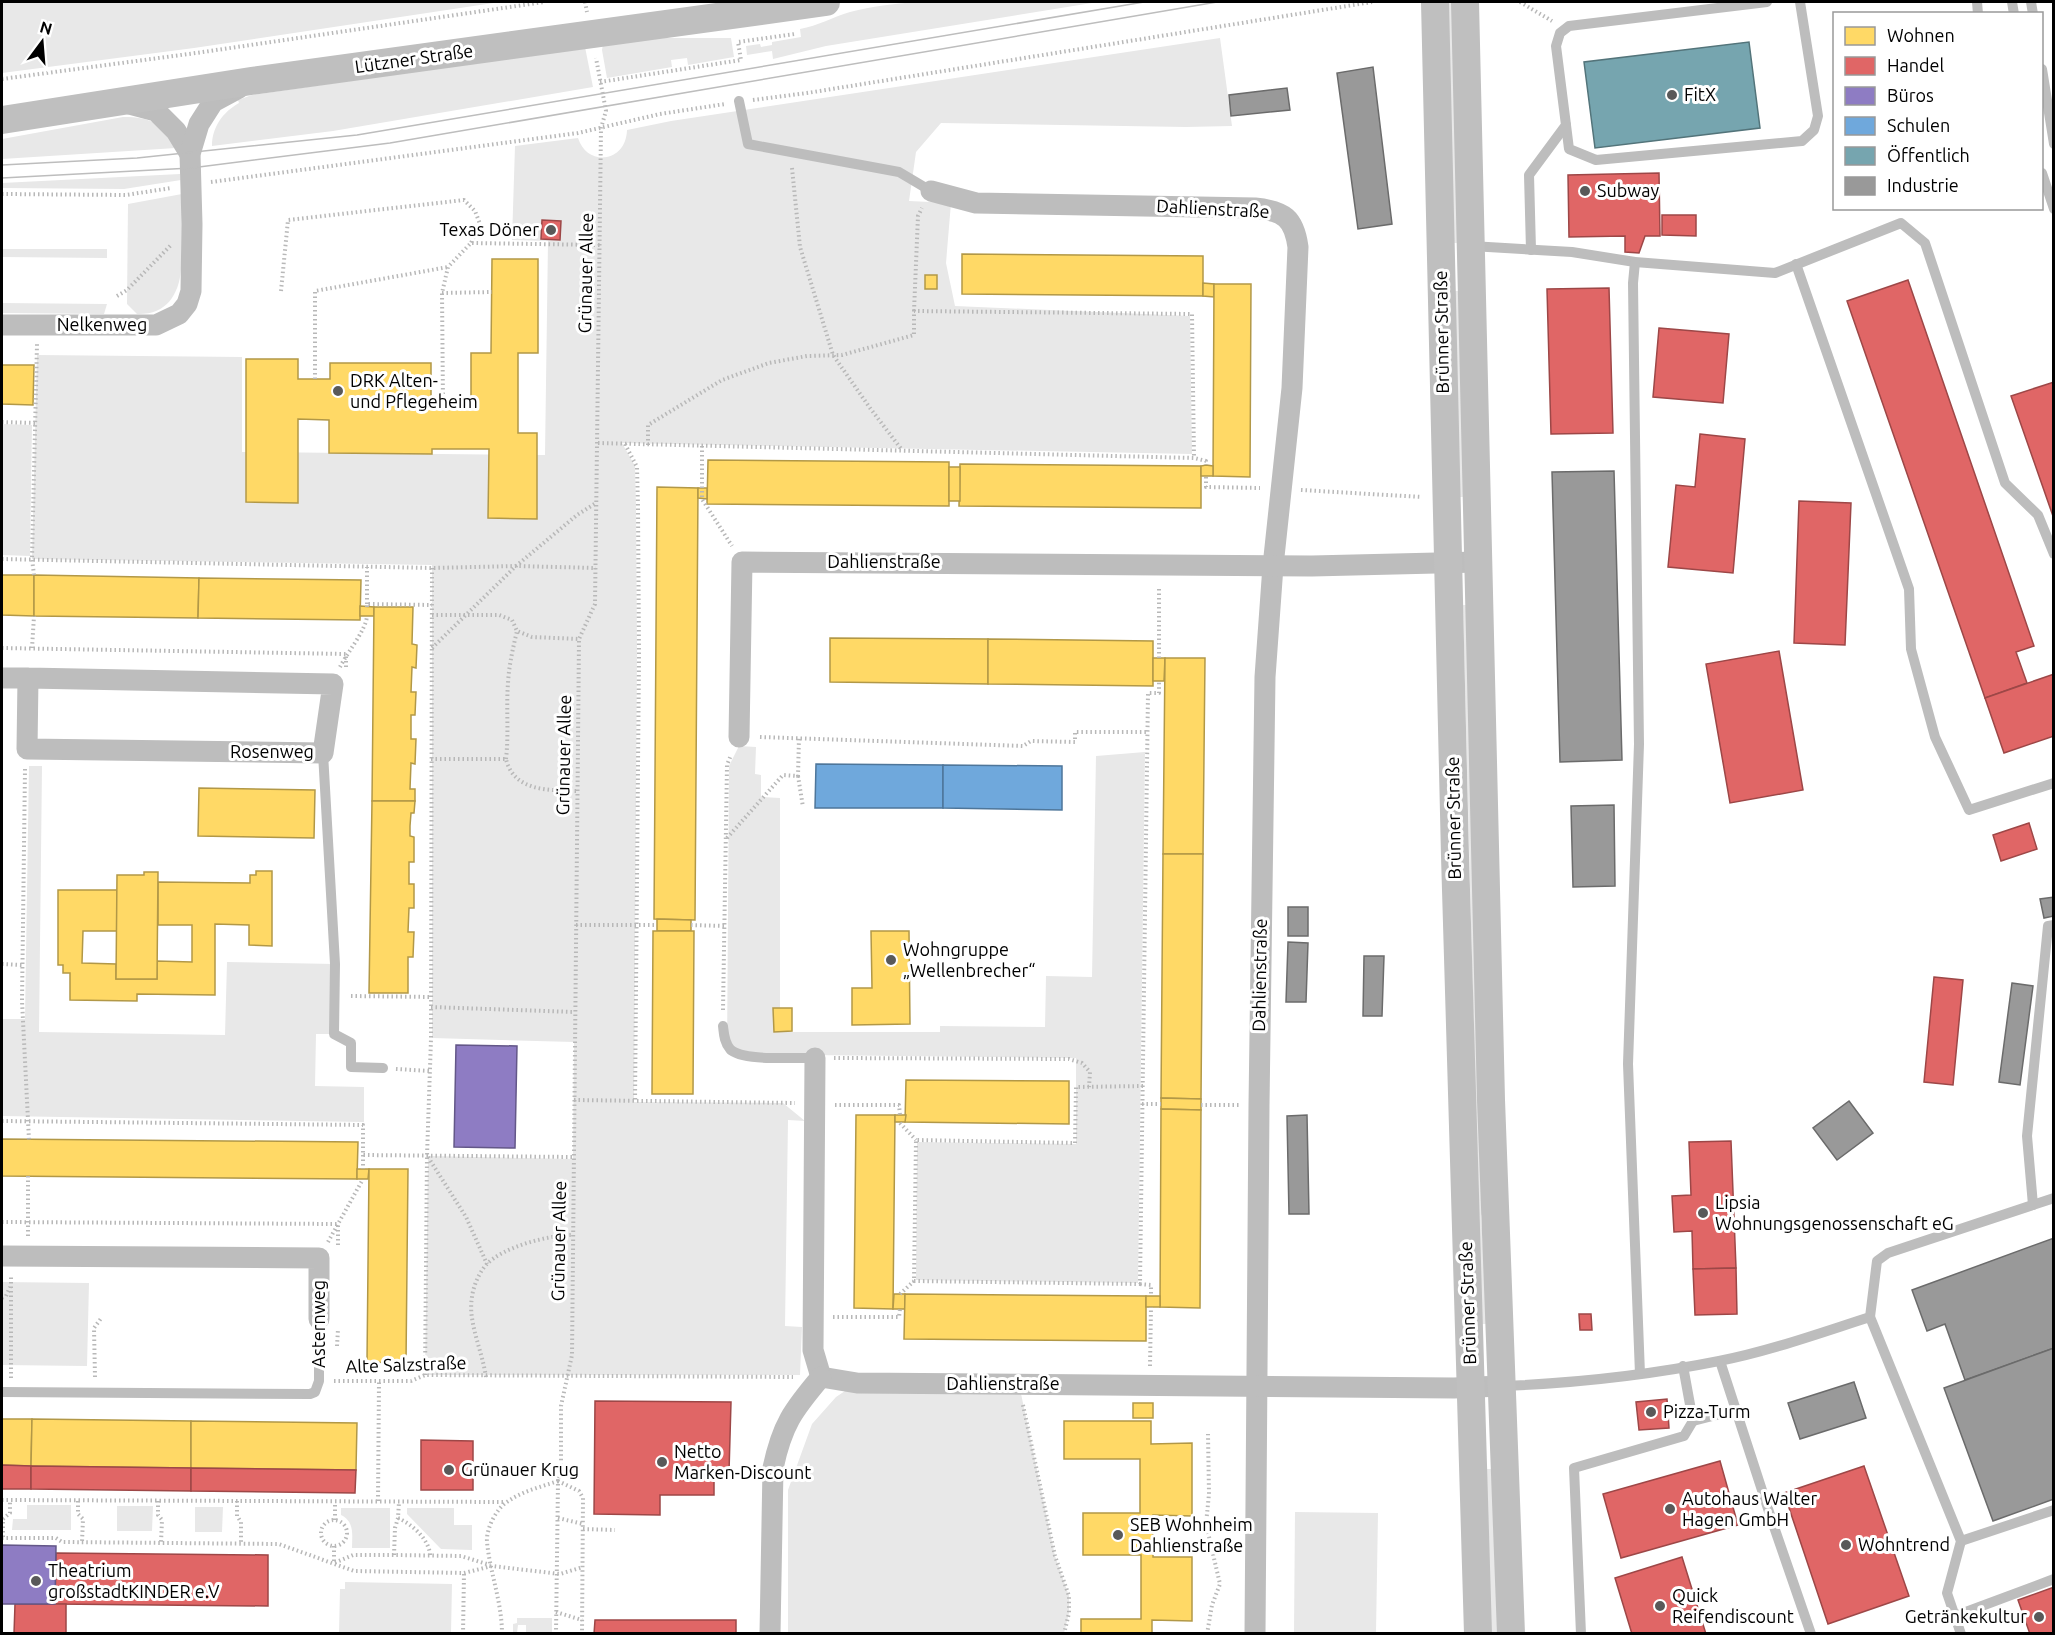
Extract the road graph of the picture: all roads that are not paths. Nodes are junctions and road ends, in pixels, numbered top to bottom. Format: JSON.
{"nodes":[{"id":1,"x":826,"y":2,"type":"edge"},
{"id":2,"x":1435,"y":2,"type":"edge"},
{"id":3,"x":1465,"y":2,"type":"edge"},
{"id":4,"x":1767,"y":2,"type":"edge"},
{"id":5,"x":1800,"y":2,"type":"edge"},
{"id":6,"x":2046,"y":74,"type":"edge"},
{"id":7,"x":251,"y":81,"type":"junction"},
{"id":8,"x":739,"y":101,"type":"road end"},
{"id":9,"x":120,"y":102,"type":"junction"},
{"id":10,"x":2,"y":120,"type":"edge"},
{"id":11,"x":1566,"y":125,"type":"junction"},
{"id":12,"x":2054,"y":144,"type":"edge"},
{"id":13,"x":190,"y":154,"type":"junction"},
{"id":14,"x":2043,"y":176,"type":"edge"},
{"id":15,"x":931,"y":191,"type":"joint"},
{"id":16,"x":2054,"y":208,"type":"edge"},
{"id":17,"x":1470,"y":246,"type":"junction"},
{"id":18,"x":1531,"y":249,"type":"junction"},
{"id":19,"x":1635,"y":262,"type":"junction"},
{"id":20,"x":1796,"y":264,"type":"junction"},
{"id":21,"x":2,"y":325,"type":"edge"},
{"id":22,"x":2053,"y":552,"type":"edge"},
{"id":23,"x":1478,"y":562,"type":"junction"},
{"id":24,"x":1448,"y":563,"type":"junction"},
{"id":25,"x":1273,"y":566,"type":"junction"},
{"id":26,"x":2,"y":678,"type":"edge"},
{"id":27,"x":28,"y":678,"type":"junction"},
{"id":28,"x":739,"y":737,"type":"road end"},
{"id":29,"x":323,"y":753,"type":"junction"},
{"id":30,"x":2054,"y":783,"type":"edge"},
{"id":31,"x":2054,"y":925,"type":"edge"},
{"id":32,"x":723,"y":1026,"type":"road end"},
{"id":33,"x":815,"y":1058,"type":"joint"},
{"id":34,"x":383,"y":1068,"type":"road end"},
{"id":35,"x":2054,"y":1198,"type":"edge"},
{"id":36,"x":2032,"y":1204,"type":"junction"},
{"id":37,"x":13,"y":1256,"type":"edge"},
{"id":38,"x":1869,"y":1317,"type":"junction"},
{"id":39,"x":319,"y":1319,"type":"joint"},
{"id":40,"x":1719,"y":1361,"type":"junction"},
{"id":41,"x":1683,"y":1366,"type":"junction"},
{"id":42,"x":1640,"y":1374,"type":"junction"},
{"id":43,"x":821,"y":1377,"type":"junction"},
{"id":44,"x":1257,"y":1385,"type":"junction"},
{"id":45,"x":1501,"y":1386,"type":"junction"},
{"id":46,"x":1471,"y":1388,"type":"junction"},
{"id":47,"x":6,"y":1392,"type":"edge"},
{"id":48,"x":1736,"y":1410,"type":"junction"},
{"id":49,"x":1693,"y":1421,"type":"junction"},
{"id":50,"x":2054,"y":1510,"type":"edge"},
{"id":51,"x":1961,"y":1541,"type":"junction"},
{"id":52,"x":2054,"y":1580,"type":"edge"},
{"id":53,"x":1955,"y":1616,"type":"junction"},
{"id":54,"x":770,"y":1634,"type":"edge"},
{"id":55,"x":1255,"y":1634,"type":"edge"},
{"id":56,"x":1478,"y":1634,"type":"edge"},
{"id":57,"x":1511,"y":1634,"type":"edge"},
{"id":58,"x":1581,"y":1634,"type":"edge"},
{"id":59,"x":1811,"y":1634,"type":"edge"},
{"id":60,"x":1961,"y":1634,"type":"edge"}],
"edges":[{"from":1,"to":7,"type":"main road","name":"Lützner Straße"},
{"from":2,"to":24,"type":"main road","name":"Brünner Straße"},
{"from":3,"to":17,"type":"main road","name":"Brünner Straße"},
{"from":4,"to":11,"type":"lane"},
{"from":5,"to":11,"type":"lane"},
{"from":6,"to":12,"type":"lane"},
{"from":7,"to":9,"type":"main road","name":"Lützner Straße"},
{"from":7,"to":13,"type":"street","name":"Nelkenweg"},
{"from":8,"to":15,"type":"lane"},
{"from":9,"to":10,"type":"main road","name":"Lützner Straße"},
{"from":9,"to":13,"type":"street"},
{"from":11,"to":18,"type":"lane"},
{"from":13,"to":21,"type":"street","name":"Nelkenweg"},
{"from":14,"to":16,"type":"lane"},
{"from":15,"to":25,"type":"street","name":"Dahlienstraße"},
{"from":17,"to":18,"type":"lane"},
{"from":17,"to":23,"type":"main road","name":"Brünner Straße"},
{"from":18,"to":19,"type":"lane"},
{"from":19,"to":20,"type":"lane"},
{"from":19,"to":42,"type":"lane"},
{"from":20,"to":22,"type":"lane"},
{"from":20,"to":30,"type":"lane"},
{"from":23,"to":24,"type":"street","name":"Dahlienstraße"},
{"from":23,"to":45,"type":"main road","name":"Brünner Straße"},
{"from":24,"to":25,"type":"street","name":"Dahlienstraße"},
{"from":24,"to":46,"type":"main road","name":"Brünner Straße"},
{"from":25,"to":28,"type":"street","name":"Dahlienstraße"},
{"from":25,"to":44,"type":"street","name":"Dahlienstraße"},
{"from":26,"to":27,"type":"street"},
{"from":27,"to":29,"type":"street","name":"Rosenweg"},
{"from":27,"to":29,"type":"street","name":"Rosenweg"},
{"from":29,"to":34,"type":"lane"},
{"from":31,"to":36,"type":"lane"},
{"from":32,"to":33,"type":"lane"},
{"from":33,"to":43,"type":"street"},
{"from":35,"to":36,"type":"lane"},
{"from":36,"to":38,"type":"lane"},
{"from":37,"to":39,"type":"street","name":"Asternweg"},
{"from":38,"to":40,"type":"lane"},
{"from":38,"to":51,"type":"lane"},
{"from":39,"to":47,"type":"lane","name":"Asternweg"},
{"from":40,"to":41,"type":"lane"},
{"from":40,"to":48,"type":"lane"},
{"from":41,"to":42,"type":"lane"},
{"from":41,"to":49,"type":"lane"},
{"from":42,"to":45,"type":"lane"},
{"from":43,"to":44,"type":"street","name":"Dahlienstraße"},
{"from":43,"to":54,"type":"street"},
{"from":44,"to":46,"type":"street","name":"Dahlienstraße"},
{"from":44,"to":55,"type":"street","name":"Dahlienstraße"},
{"from":45,"to":46,"type":"street","name":"Dahlienstraße"},
{"from":45,"to":57,"type":"main road","name":"Brünner Straße"},
{"from":46,"to":56,"type":"main road","name":"Brünner Straße"},
{"from":48,"to":49,"type":"lane"},
{"from":48,"to":59,"type":"lane"},
{"from":49,"to":58,"type":"lane"},
{"from":50,"to":51,"type":"lane"},
{"from":51,"to":53,"type":"lane"},
{"from":52,"to":53,"type":"lane"},
{"from":53,"to":60,"type":"lane"}]}
